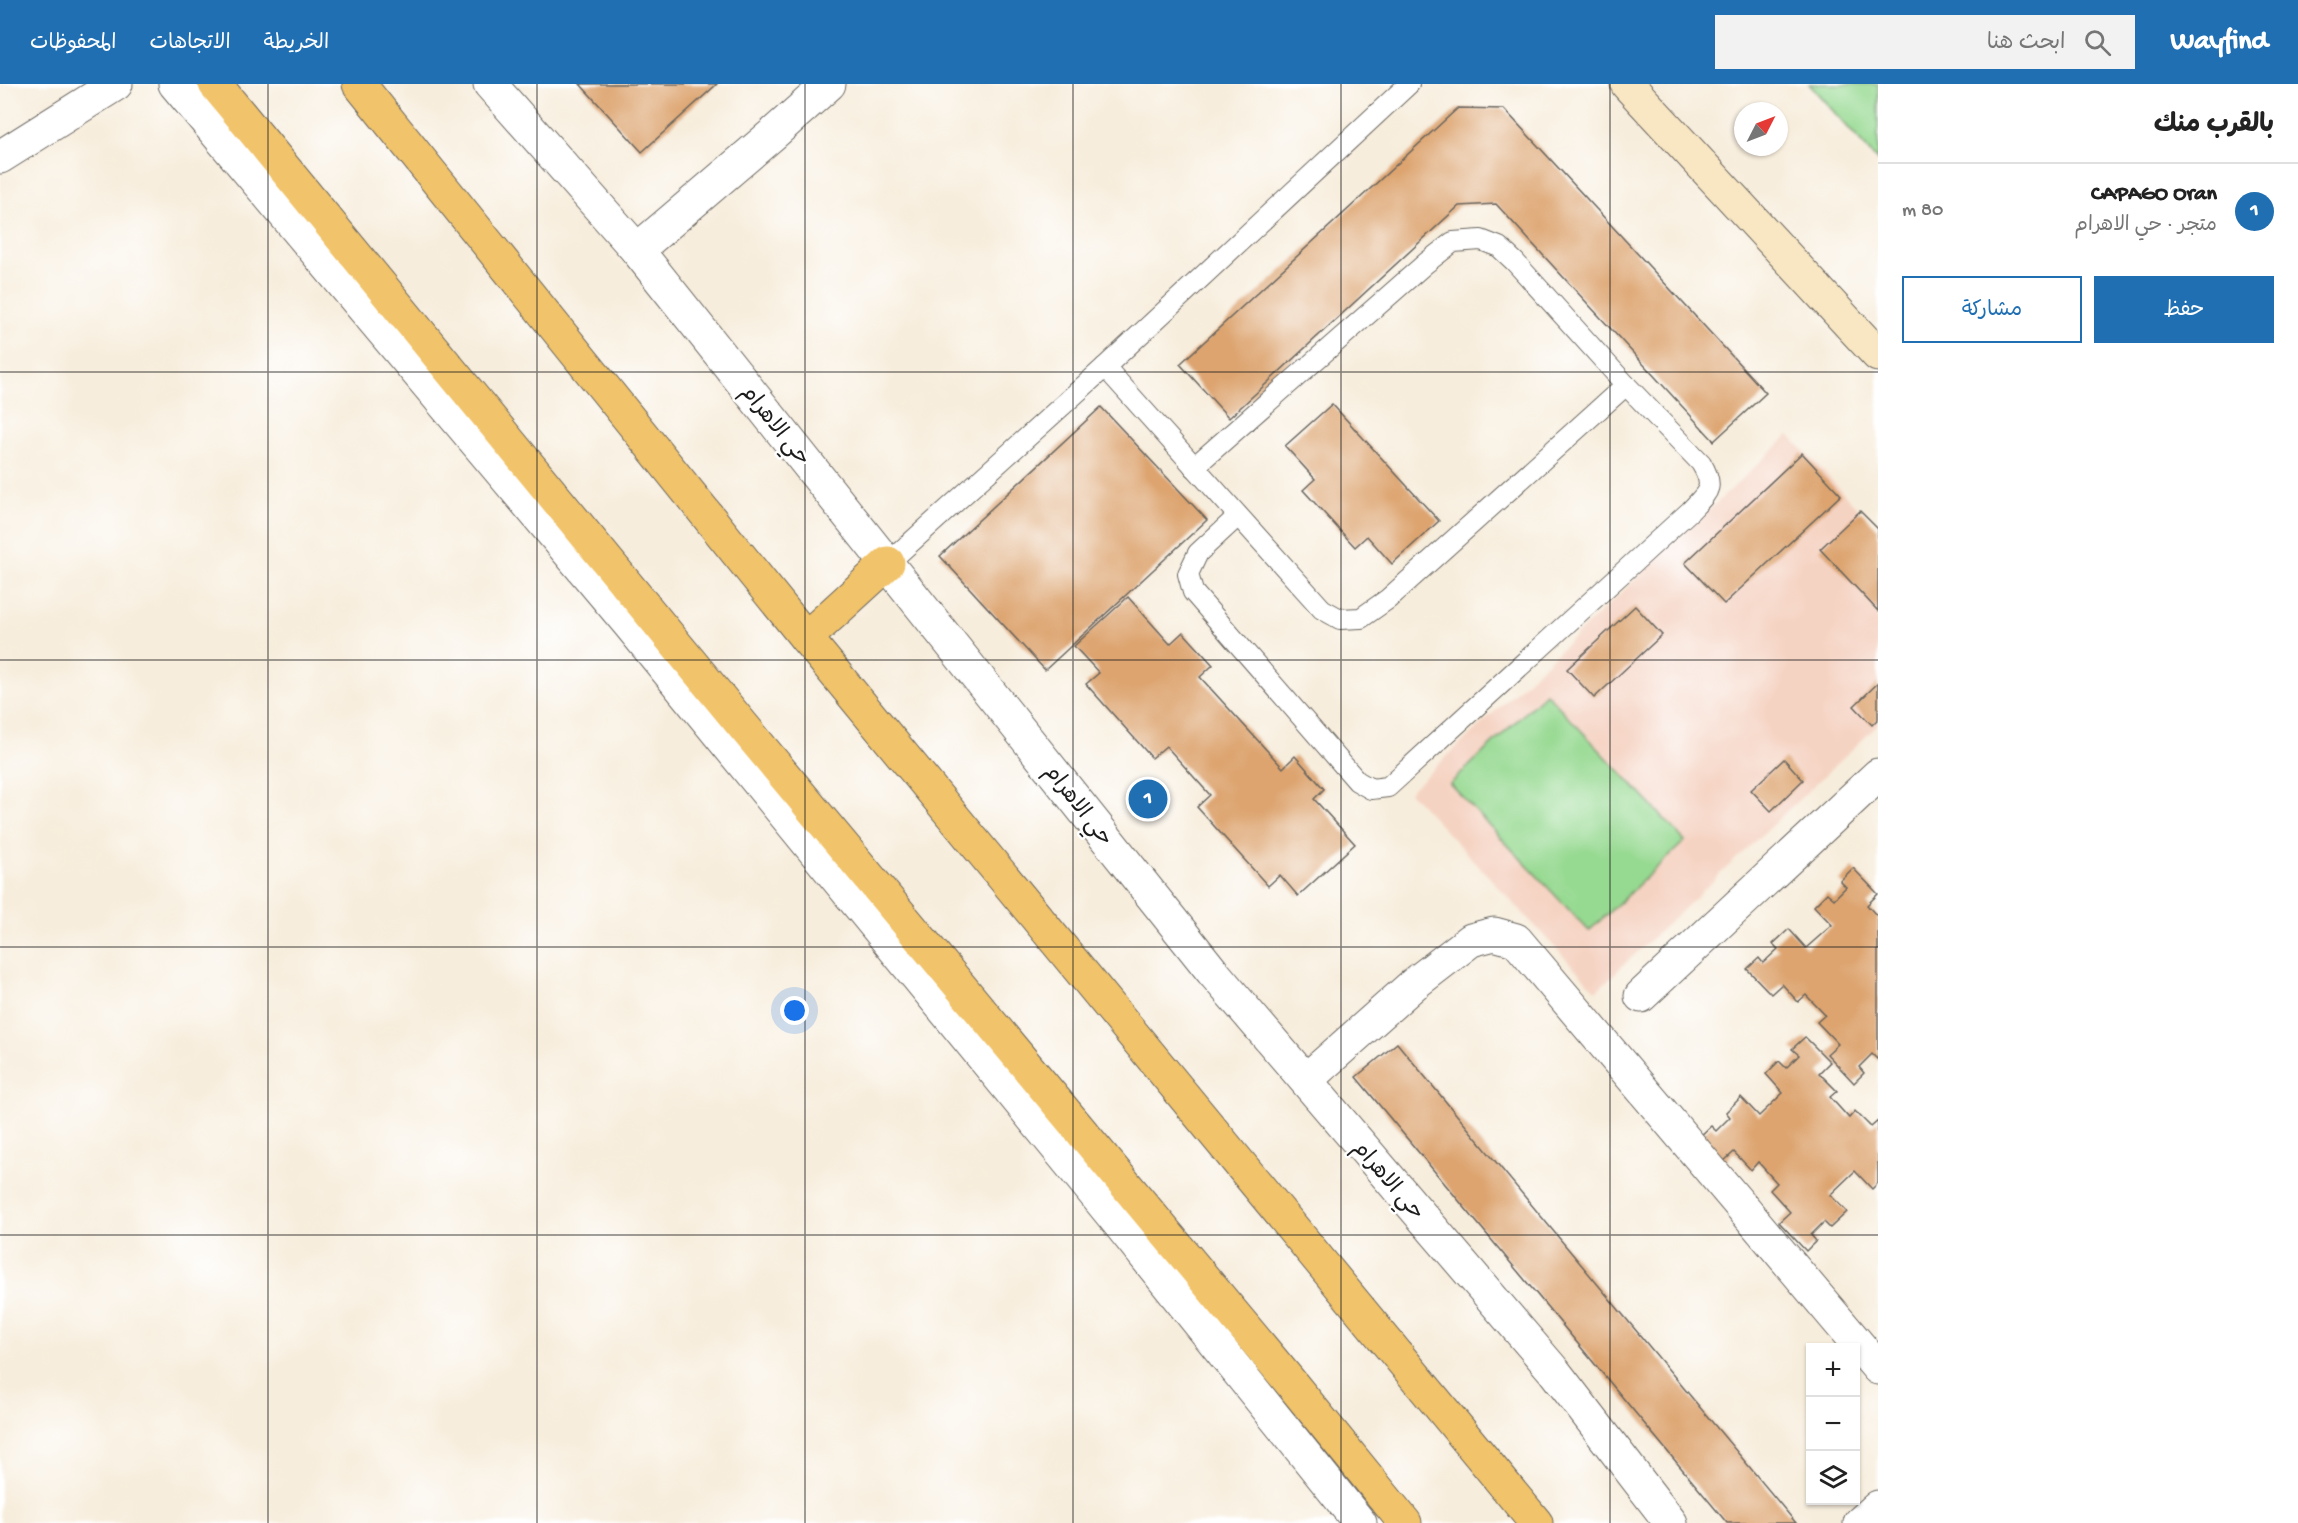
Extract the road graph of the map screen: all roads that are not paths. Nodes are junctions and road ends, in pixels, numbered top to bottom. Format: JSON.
{"nodes":[{"id":1,"x":116,"y":84,"type":"edge"},
{"id":2,"x":174,"y":84,"type":"edge"},
{"id":3,"x":215,"y":84,"type":"edge"},
{"id":4,"x":359,"y":84,"type":"edge"},
{"id":5,"x":490,"y":84,"type":"edge"},
{"id":6,"x":829,"y":84,"type":"edge"},
{"id":7,"x":1409,"y":84,"type":"edge"},
{"id":8,"x":1627,"y":84,"type":"edge"},
{"id":9,"x":0,"y":157,"type":"edge"},
{"id":10,"x":636,"y":250,"type":"junction"},
{"id":11,"x":1878,"y":355,"type":"edge"},
{"id":12,"x":1105,"y":367,"type":"junction"},
{"id":13,"x":1626,"y":385,"type":"junction"},
{"id":14,"x":1194,"y":466,"type":"junction"},
{"id":15,"x":1238,"y":516,"type":"junction"},
{"id":16,"x":888,"y":563,"type":"junction"},
{"id":17,"x":806,"y":638,"type":"junction"},
{"id":18,"x":1876,"y":782,"type":"edge"},
{"id":19,"x":1641,"y":996,"type":"dead end"},
{"id":20,"x":1306,"y":1080,"type":"junction"},
{"id":21,"x":1878,"y":1368,"type":"edge"},
{"id":22,"x":1878,"y":1507,"type":"edge"},
{"id":23,"x":1360,"y":1523,"type":"edge"},
{"id":24,"x":1405,"y":1523,"type":"edge"},
{"id":25,"x":1536,"y":1523,"type":"edge"},
{"id":26,"x":1671,"y":1523,"type":"edge"},
{"id":27,"x":1860,"y":1523,"type":"edge"}],
"edges":[{"from":1,"to":9,"type":"street"},
{"from":2,"to":23,"type":"street"},
{"from":3,"to":24,"type":"main road"},
{"from":4,"to":17,"type":"main road"},
{"from":5,"to":10,"type":"street","name":"حي الاهرام"},
{"from":6,"to":10,"type":"street"},
{"from":7,"to":12,"type":"lane"},
{"from":8,"to":11,"type":"street"},
{"from":10,"to":16,"type":"street","name":"حي الاهرام"},
{"from":12,"to":14,"type":"lane"},
{"from":12,"to":16,"type":"lane"},
{"from":13,"to":14,"type":"lane"},
{"from":13,"to":15,"type":"lane"},
{"from":13,"to":15,"type":"lane"},
{"from":14,"to":15,"type":"lane"},
{"from":16,"to":17,"type":"main road"},
{"from":16,"to":20,"type":"street","name":"حي الاهرام"},
{"from":17,"to":25,"type":"main road"},
{"from":18,"to":19,"type":"street"},
{"from":20,"to":21,"type":"street"},
{"from":20,"to":26,"type":"street","name":"حي الاهرام"},
{"from":22,"to":27,"type":"street"}]}
